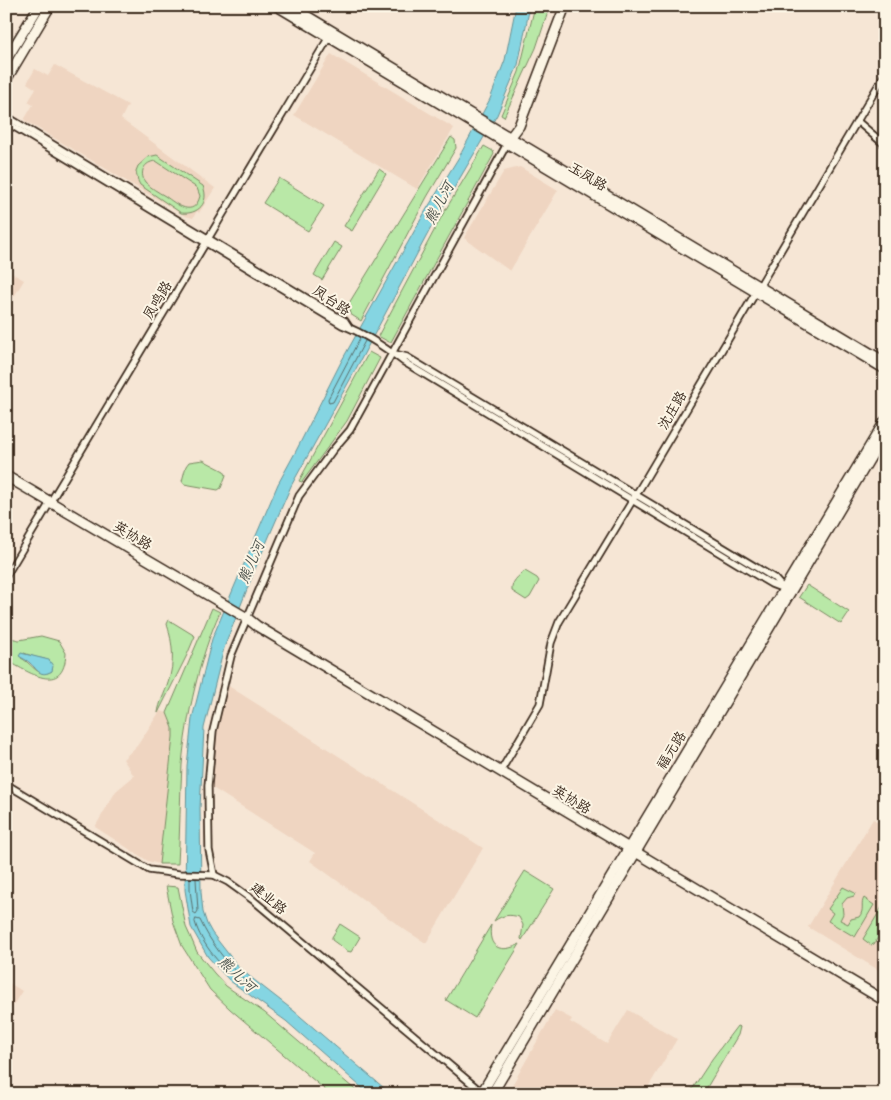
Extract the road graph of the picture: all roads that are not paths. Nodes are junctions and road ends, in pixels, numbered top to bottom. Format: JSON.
{"nodes":[{"id":1,"x":39,"y":6,"type":"edge"},
{"id":2,"x":50,"y":6,"type":"edge"},
{"id":3,"x":277,"y":6,"type":"edge"},
{"id":4,"x":559,"y":6,"type":"edge"},
{"id":5,"x":565,"y":6,"type":"edge"},
{"id":6,"x":292,"y":7,"type":"edge"},
{"id":7,"x":329,"y":37,"type":"junction"},
{"id":8,"x":6,"y":60,"type":"edge"},
{"id":9,"x":885,"y":74,"type":"edge"},
{"id":10,"x":6,"y":80,"type":"edge"},
{"id":11,"x":6,"y":116,"type":"edge"},
{"id":12,"x":471,"y":118,"type":"junction"},
{"id":13,"x":857,"y":121,"type":"junction"},
{"id":14,"x":6,"y":122,"type":"edge"},
{"id":15,"x":509,"y":141,"type":"junction"},
{"id":16,"x":885,"y":145,"type":"edge"},
{"id":17,"x":207,"y":240,"type":"junction"},
{"id":18,"x":758,"y":289,"type":"junction"},
{"id":19,"x":392,"y":353,"type":"junction"},
{"id":20,"x":885,"y":362,"type":"edge"},
{"id":21,"x":885,"y":369,"type":"edge"},
{"id":22,"x":885,"y":421,"type":"edge"},
{"id":23,"x":885,"y":434,"type":"edge"},
{"id":24,"x":6,"y":476,"type":"edge"},
{"id":25,"x":635,"y":498,"type":"junction"},
{"id":26,"x":50,"y":502,"type":"junction"},
{"id":27,"x":6,"y":576,"type":"edge"},
{"id":28,"x":784,"y":589,"type":"junction"},
{"id":29,"x":244,"y":617,"type":"junction"},
{"id":30,"x":503,"y":768,"type":"junction"},
{"id":31,"x":6,"y":784,"type":"edge"},
{"id":32,"x":633,"y":848,"type":"junction"},
{"id":33,"x":214,"y":875,"type":"junction"},
{"id":34,"x":885,"y":994,"type":"edge"},
{"id":35,"x":885,"y":1001,"type":"edge"},
{"id":36,"x":482,"y":1093,"type":"edge"},
{"id":37,"x":492,"y":1094,"type":"edge"}],
"edges":[{"from":1,"to":8,"type":"street"},
{"from":2,"to":10,"type":"street"},
{"from":3,"to":7,"type":"street","name":"玉凤路"},
{"from":4,"to":15,"type":"street"},
{"from":5,"to":15,"type":"street"},
{"from":6,"to":12,"type":"street","name":"玉凤路"},
{"from":7,"to":12,"type":"street","name":"玉凤路"},
{"from":7,"to":17,"type":"street","name":"凤鸣路"},
{"from":9,"to":13,"type":"street","name":"沈庄路"},
{"from":11,"to":17,"type":"street","name":"凤台路"},
{"from":12,"to":15,"type":"street","name":"玉凤路"},
{"from":13,"to":16,"type":"street"},
{"from":13,"to":18,"type":"street","name":"沈庄路"},
{"from":14,"to":17,"type":"street","name":"凤台路"},
{"from":15,"to":18,"type":"street","name":"玉凤路"},
{"from":15,"to":19,"type":"street"},
{"from":17,"to":19,"type":"street","name":"凤台路"},
{"from":17,"to":26,"type":"street","name":"凤鸣路"},
{"from":18,"to":20,"type":"street","name":"玉凤路"},
{"from":18,"to":21,"type":"street","name":"玉凤路"},
{"from":18,"to":25,"type":"street","name":"沈庄路"},
{"from":19,"to":25,"type":"street","name":"凤台路"},
{"from":19,"to":29,"type":"street"},
{"from":22,"to":28,"type":"street","name":"福元路"},
{"from":23,"to":32,"type":"street","name":"福元路"},
{"from":24,"to":26,"type":"street","name":"英协路"},
{"from":25,"to":28,"type":"street","name":"凤台路"},
{"from":25,"to":30,"type":"street","name":"沈庄路"},
{"from":26,"to":27,"type":"street","name":"凤鸣路"},
{"from":26,"to":29,"type":"street","name":"英协路"},
{"from":28,"to":32,"type":"street","name":"福元路"},
{"from":29,"to":30,"type":"street","name":"英协路"},
{"from":29,"to":32,"type":"street","name":"英协路"},
{"from":29,"to":33,"type":"street"},
{"from":30,"to":32,"type":"street","name":"英协路"},
{"from":31,"to":33,"type":"street","name":"建业路"},
{"from":32,"to":34,"type":"street","name":"英协路"},
{"from":32,"to":35,"type":"street","name":"英协路"},
{"from":32,"to":36,"type":"street","name":"福元路"},
{"from":32,"to":37,"type":"street","name":"福元路"},
{"from":33,"to":36,"type":"street","name":"建业路"}]}
